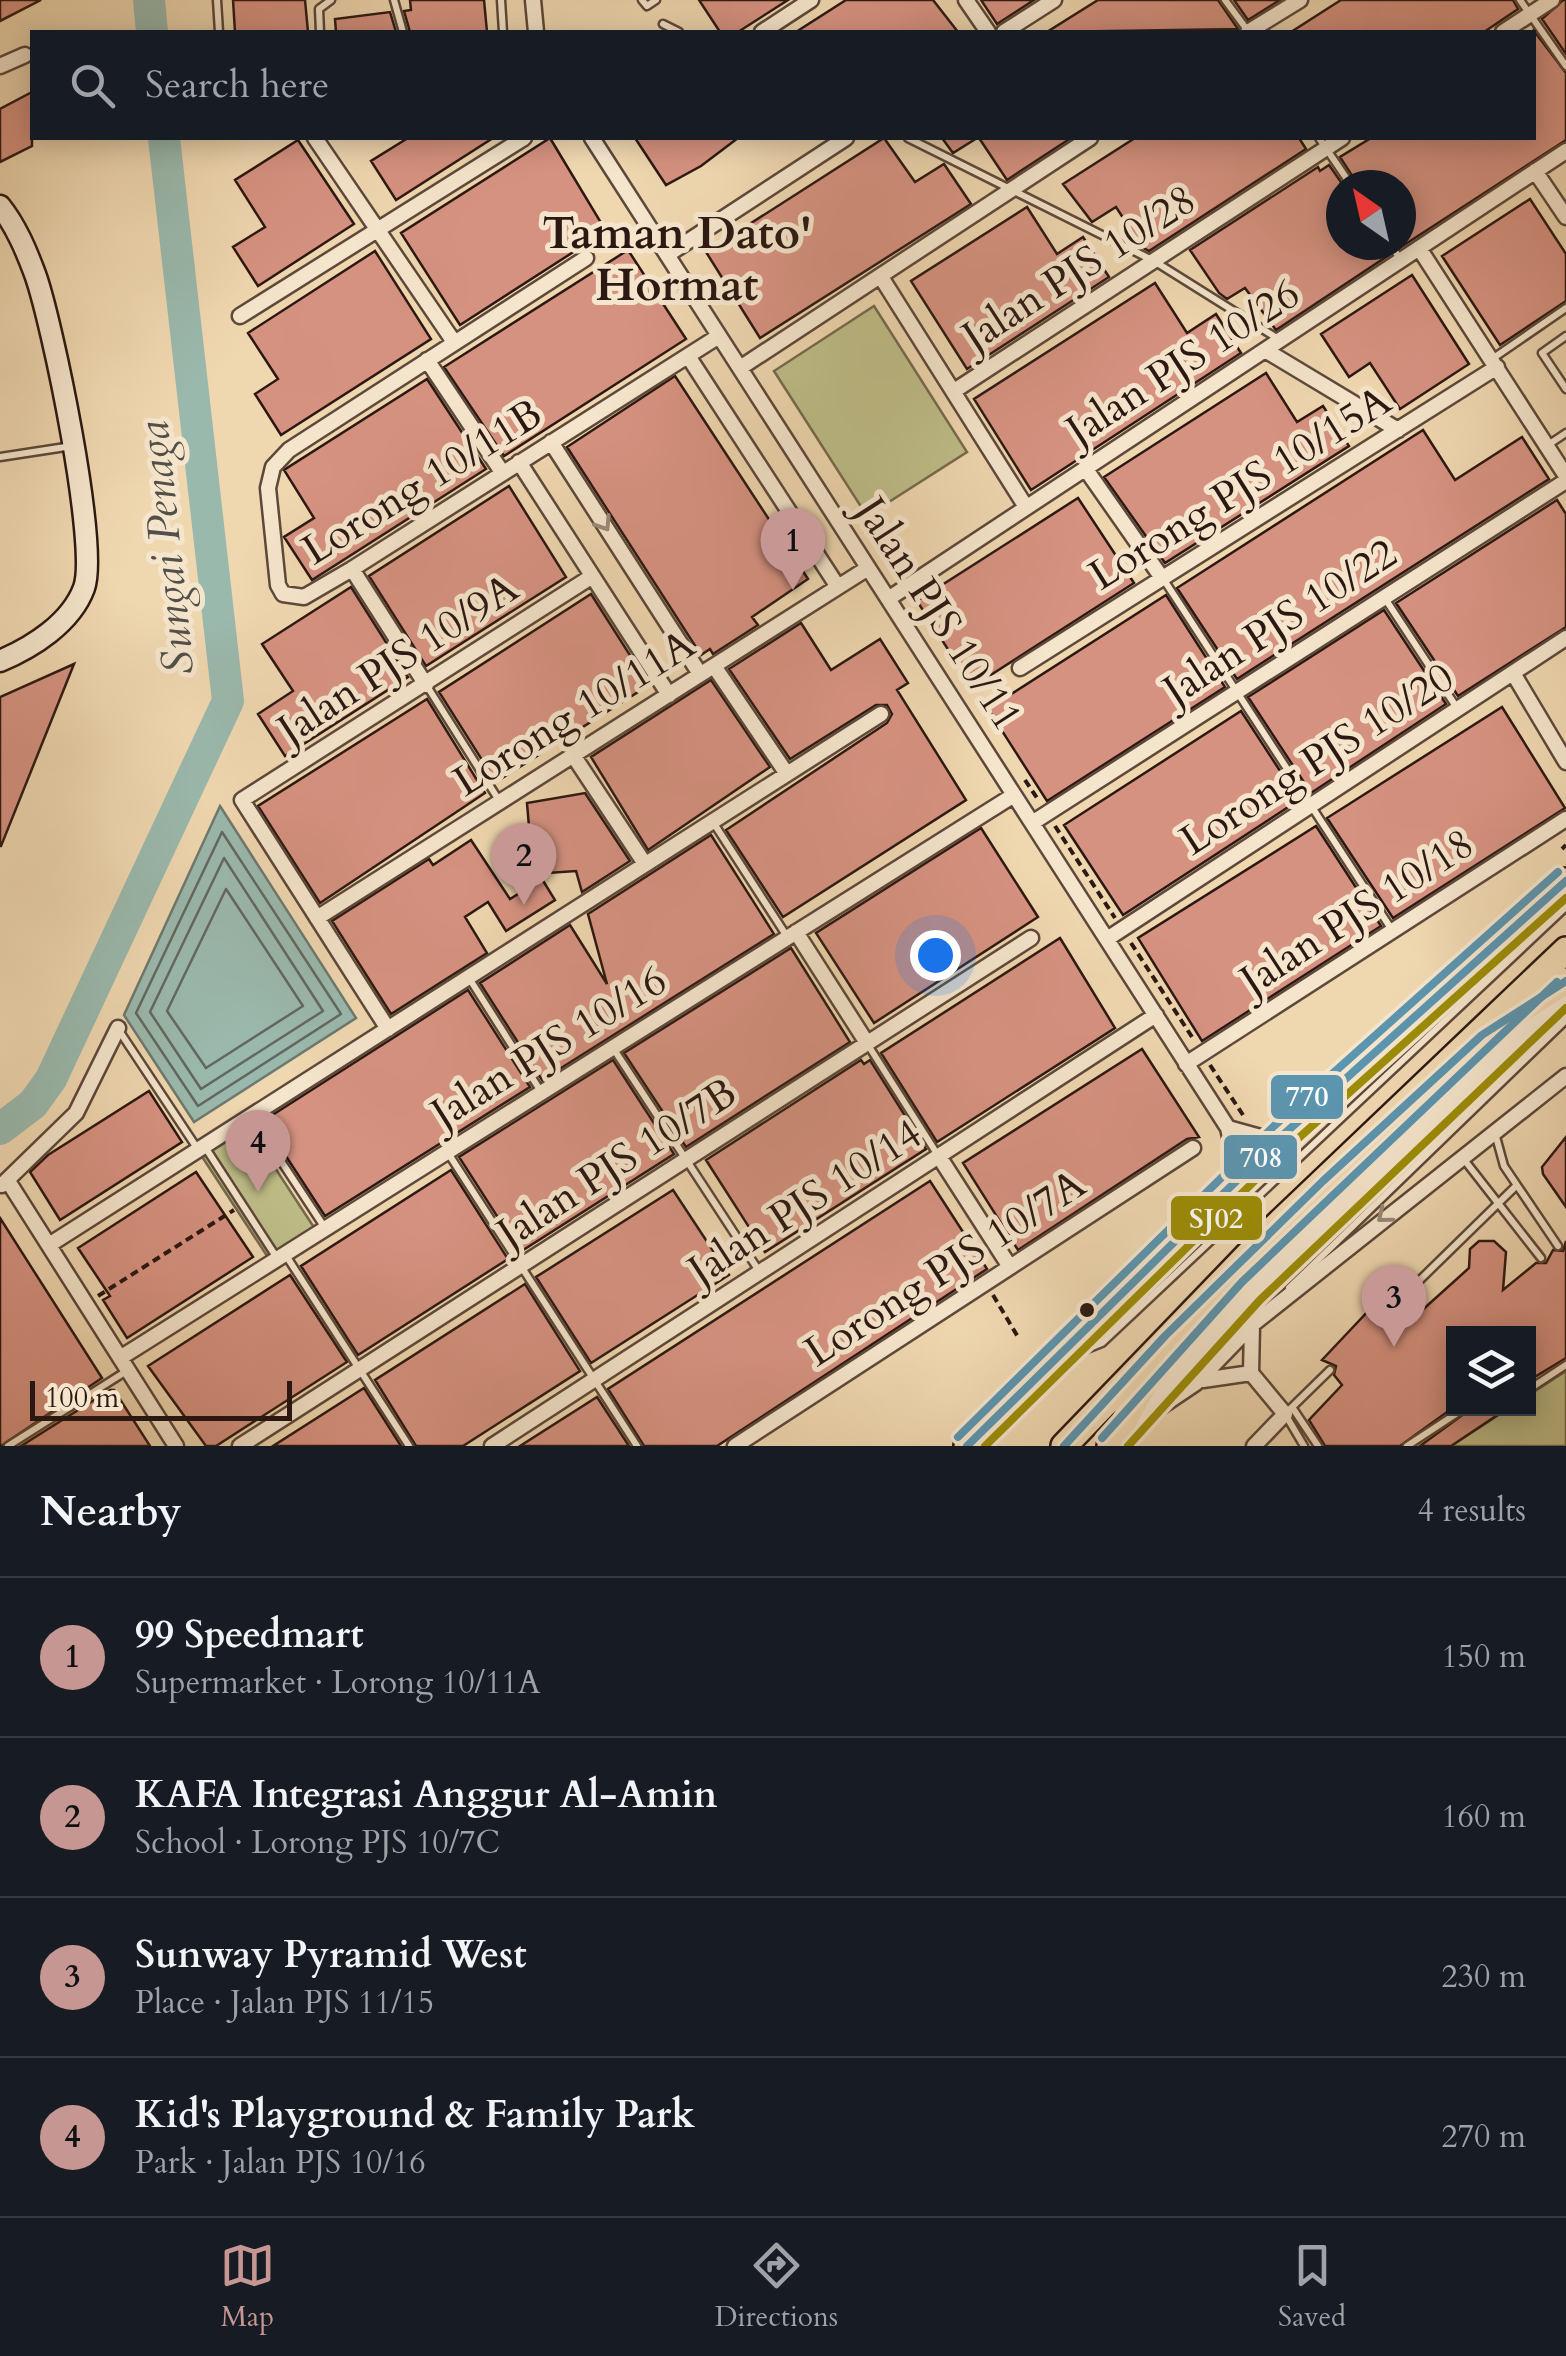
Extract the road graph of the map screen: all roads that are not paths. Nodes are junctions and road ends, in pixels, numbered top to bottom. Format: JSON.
{"nodes":[{"id":1,"x":217,"y":0,"type":"edge"},
{"id":2,"x":331,"y":0,"type":"edge"},
{"id":3,"x":394,"y":0,"type":"edge"},
{"id":4,"x":501,"y":0,"type":"edge"},
{"id":5,"x":533,"y":0,"type":"edge"},
{"id":6,"x":642,"y":0,"type":"edge"},
{"id":7,"x":656,"y":0,"type":"edge"},
{"id":8,"x":811,"y":0,"type":"edge"},
{"id":9,"x":966,"y":0,"type":"edge"},
{"id":10,"x":1054,"y":0,"type":"edge"},
{"id":11,"x":1225,"y":0,"type":"edge"},
{"id":12,"x":1300,"y":0,"type":"edge"},
{"id":13,"x":1520,"y":0,"type":"edge"},
{"id":14,"x":1552,"y":0,"type":"edge"},
{"id":15,"x":1530,"y":15,"type":"junction"},
{"id":16,"x":663,"y":24,"type":"dead end"},
{"id":17,"x":219,"y":30,"type":"edge"},
{"id":18,"x":320,"y":30,"type":"edge"},
{"id":19,"x":403,"y":30,"type":"edge"},
{"id":20,"x":504,"y":30,"type":"edge"},
{"id":21,"x":536,"y":30,"type":"edge"},
{"id":22,"x":676,"y":30,"type":"edge"},
{"id":23,"x":765,"y":30,"type":"edge"},
{"id":24,"x":987,"y":30,"type":"edge"},
{"id":25,"x":1012,"y":30,"type":"edge"},
{"id":26,"x":1247,"y":30,"type":"edge"},
{"id":27,"x":1251,"y":30,"type":"edge"},
{"id":28,"x":1505,"y":30,"type":"edge"},
{"id":29,"x":26,"y":55,"type":"dead end"},
{"id":30,"x":0,"y":66,"type":"edge"},
{"id":31,"x":1566,"y":66,"type":"edge"},
{"id":32,"x":316,"y":140,"type":"edge"},
{"id":33,"x":521,"y":140,"type":"edge"},
{"id":34,"x":593,"y":140,"type":"edge"},
{"id":35,"x":843,"y":140,"type":"edge"},
{"id":36,"x":912,"y":140,"type":"edge"},
{"id":37,"x":1083,"y":140,"type":"edge"},
{"id":38,"x":1322,"y":143,"type":"edge"},
{"id":39,"x":1566,"y":151,"type":"edge"},
{"id":40,"x":1341,"y":170,"type":"edge"},
{"id":41,"x":1535,"y":171,"type":"junction"},
{"id":42,"x":1014,"y":188,"type":"junction"},
{"id":43,"x":0,"y":206,"type":"edge"},
{"id":44,"x":1566,"y":216,"type":"edge"},
{"id":45,"x":378,"y":230,"type":"junction"},
{"id":46,"x":1419,"y":248,"type":"junction"},
{"id":47,"x":1416,"y":250,"type":"edge"},
{"id":48,"x":667,"y":255,"type":"junction"},
{"id":49,"x":586,"y":258,"type":"road end"},
{"id":50,"x":1401,"y":260,"type":"edge"},
{"id":51,"x":1154,"y":261,"type":"junction"},
{"id":52,"x":881,"y":277,"type":"junction"},
{"id":53,"x":1566,"y":308,"type":"edge"},
{"id":54,"x":240,"y":316,"type":"dead end"},
{"id":55,"x":719,"y":336,"type":"junction"},
{"id":56,"x":1566,"y":336,"type":"edge"},
{"id":57,"x":1280,"y":340,"type":"junction"},
{"id":58,"x":454,"y":342,"type":"junction"},
{"id":59,"x":1264,"y":350,"type":"junction"},
{"id":60,"x":688,"y":356,"type":"junction"},
{"id":61,"x":428,"y":360,"type":"junction"},
{"id":62,"x":1494,"y":363,"type":"junction"},
{"id":63,"x":740,"y":368,"type":"junction"},
{"id":64,"x":1566,"y":389,"type":"edge"},
{"id":65,"x":954,"y":391,"type":"junction"},
{"id":66,"x":1398,"y":430,"type":"junction"},
{"id":67,"x":1566,"y":433,"type":"edge"},
{"id":68,"x":551,"y":442,"type":"junction"},
{"id":69,"x":73,"y":446,"type":"junction"},
{"id":70,"x":1547,"y":446,"type":"junction"},
{"id":71,"x":0,"y":457,"type":"edge"},
{"id":72,"x":519,"y":462,"type":"junction"},
{"id":73,"x":1085,"y":468,"type":"junction"},
{"id":74,"x":502,"y":472,"type":"junction"},
{"id":75,"x":1566,"y":478,"type":"edge"},
{"id":76,"x":1026,"y":508,"type":"junction"},
{"id":77,"x":868,"y":568,"type":"junction"},
{"id":78,"x":352,"y":570,"type":"junction"},
{"id":79,"x":591,"y":577,"type":"junction"},
{"id":80,"x":1162,"y":578,"type":"junction"},
{"id":81,"x":838,"y":587,"type":"junction"},
{"id":82,"x":1384,"y":597,"type":"junction"},
{"id":83,"x":888,"y":599,"type":"junction"},
{"id":84,"x":1566,"y":638,"type":"edge"},
{"id":85,"x":0,"y":661,"type":"edge"},
{"id":86,"x":714,"y":666,"type":"junction"},
{"id":87,"x":1020,"y":668,"type":"dead end"},
{"id":88,"x":1513,"y":673,"type":"junction"},
{"id":89,"x":700,"y":674,"type":"junction"},
{"id":90,"x":426,"y":685,"type":"junction"},
{"id":91,"x":1236,"y":692,"type":"junction"},
{"id":92,"x":669,"y":694,"type":"junction"},
{"id":93,"x":1458,"y":709,"type":"junction"},
{"id":94,"x":881,"y":714,"type":"dead end"},
{"id":95,"x":574,"y":755,"type":"junction"},
{"id":96,"x":1566,"y":762,"type":"edge"},
{"id":97,"x":786,"y":774,"type":"junction"},
{"id":98,"x":1014,"y":795,"type":"junction"},
{"id":99,"x":500,"y":802,"type":"junction"},
{"id":100,"x":1311,"y":806,"type":"junction"},
{"id":101,"x":1566,"y":819,"type":"edge"},
{"id":102,"x":712,"y":822,"type":"junction"},
{"id":103,"x":1032,"y":823,"type":"junction"},
{"id":104,"x":645,"y":864,"type":"junction"},
{"id":105,"x":1566,"y":881,"type":"edge"},
{"id":106,"x":1566,"y":907,"type":"edge"},
{"id":107,"x":317,"y":918,"type":"junction"},
{"id":108,"x":1393,"y":930,"type":"junction"},
{"id":109,"x":792,"y":935,"type":"junction"},
{"id":110,"x":1030,"y":938,"type":"dead end"},
{"id":111,"x":1107,"y":940,"type":"junction"},
{"id":112,"x":1566,"y":950,"type":"edge"},
{"id":113,"x":468,"y":977,"type":"junction"},
{"id":114,"x":1566,"y":981,"type":"edge"},
{"id":115,"x":1566,"y":991,"type":"edge"},
{"id":116,"x":1156,"y":1015,"type":"junction"},
{"id":117,"x":1566,"y":1020,"type":"edge"},
{"id":118,"x":118,"y":1028,"type":"joint"},
{"id":119,"x":388,"y":1029,"type":"junction"},
{"id":120,"x":1482,"y":1035,"type":"junction"},
{"id":121,"x":867,"y":1043,"type":"junction"},
{"id":122,"x":614,"y":1048,"type":"junction"},
{"id":123,"x":1186,"y":1064,"type":"junction"},
{"id":124,"x":1566,"y":1076,"type":"edge"},
{"id":125,"x":542,"y":1093,"type":"junction"},
{"id":126,"x":251,"y":1116,"type":"junction"},
{"id":127,"x":1228,"y":1128,"type":"junction"},
{"id":128,"x":1495,"y":1132,"type":"junction"},
{"id":129,"x":1283,"y":1136,"type":"junction"},
{"id":130,"x":202,"y":1148,"type":"junction"},
{"id":131,"x":1193,"y":1148,"type":"dead end"},
{"id":132,"x":448,"y":1152,"type":"junction"},
{"id":133,"x":1461,"y":1156,"type":"junction"},
{"id":134,"x":940,"y":1158,"type":"junction"},
{"id":135,"x":686,"y":1159,"type":"junction"},
{"id":136,"x":4,"y":1184,"type":"edge"},
{"id":137,"x":1516,"y":1186,"type":"junction"},
{"id":138,"x":1240,"y":1194,"type":"junction"},
{"id":139,"x":1498,"y":1201,"type":"junction"},
{"id":140,"x":325,"y":1229,"type":"junction"},
{"id":141,"x":48,"y":1245,"type":"junction"},
{"id":142,"x":1558,"y":1246,"type":"dead end"},
{"id":143,"x":281,"y":1257,"type":"junction"},
{"id":144,"x":1541,"y":1258,"type":"dead end"},
{"id":145,"x":521,"y":1266,"type":"junction"},
{"id":146,"x":1010,"y":1267,"type":"junction"},
{"id":147,"x":760,"y":1272,"type":"junction"},
{"id":148,"x":1382,"y":1317,"type":"dead end"},
{"id":149,"x":1252,"y":1324,"type":"junction"},
{"id":150,"x":1165,"y":1336,"type":"junction"},
{"id":151,"x":124,"y":1364,"type":"junction"},
{"id":152,"x":1566,"y":1365,"type":"edge"},
{"id":153,"x":360,"y":1369,"type":"junction"},
{"id":154,"x":1330,"y":1370,"type":"dead end"},
{"id":155,"x":1251,"y":1373,"type":"junction"},
{"id":156,"x":594,"y":1379,"type":"junction"},
{"id":157,"x":1196,"y":1384,"type":"junction"},
{"id":158,"x":1536,"y":1385,"type":"edge"},
{"id":159,"x":1288,"y":1411,"type":"junction"},
{"id":160,"x":1453,"y":1416,"type":"edge"},
{"id":161,"x":1134,"y":1423,"type":"junction"},
{"id":162,"x":8,"y":1446,"type":"edge"},
{"id":163,"x":176,"y":1446,"type":"edge"},
{"id":164,"x":240,"y":1446,"type":"edge"},
{"id":165,"x":409,"y":1446,"type":"edge"},
{"id":166,"x":492,"y":1446,"type":"edge"},
{"id":167,"x":638,"y":1446,"type":"edge"},
{"id":168,"x":735,"y":1446,"type":"edge"},
{"id":169,"x":967,"y":1446,"type":"edge"},
{"id":170,"x":1064,"y":1446,"type":"edge"},
{"id":171,"x":1110,"y":1446,"type":"edge"},
{"id":172,"x":1254,"y":1446,"type":"edge"},
{"id":173,"x":1304,"y":1446,"type":"edge"},
{"id":174,"x":1318,"y":1446,"type":"edge"},
{"id":175,"x":1406,"y":1446,"type":"edge"}],
"edges":[{"from":1,"to":17,"type":"lane"},
{"from":2,"to":18,"type":"lane"},
{"from":3,"to":19,"type":"lane"},
{"from":4,"to":20,"type":"lane"},
{"from":5,"to":21,"type":"street"},
{"from":6,"to":7,"type":"lane"},
{"from":8,"to":23,"type":"street"},
{"from":9,"to":24,"type":"street"},
{"from":10,"to":25,"type":"street"},
{"from":11,"to":26,"type":"lane"},
{"from":12,"to":27,"type":"street"},
{"from":13,"to":15,"type":"lane"},
{"from":14,"to":15,"type":"street"},
{"from":15,"to":28,"type":"street"},
{"from":15,"to":31,"type":"lane"},
{"from":16,"to":22,"type":"lane"},
{"from":29,"to":30,"type":"street"},
{"from":32,"to":45,"type":"street"},
{"from":33,"to":45,"type":"street"},
{"from":34,"to":48,"type":"street","name":"Jalan PJS 10/11"},
{"from":35,"to":48,"type":"street"},
{"from":36,"to":42,"type":"lane"},
{"from":37,"to":42,"type":"street"},
{"from":38,"to":40,"type":"lane"},
{"from":38,"to":51,"type":"street","name":"Jalan PJS 10/28"},
{"from":39,"to":41,"type":"street","name":"Jalan PJS 10/26"},
{"from":41,"to":44,"type":"street"},
{"from":41,"to":46,"type":"street","name":"Jalan PJS 10/26"},
{"from":42,"to":51,"type":"lane"},
{"from":42,"to":52,"type":"street"},
{"from":43,"to":69,"type":"main road"},
{"from":45,"to":54,"type":"street"},
{"from":45,"to":58,"type":"street"},
{"from":46,"to":47,"type":"street","name":"Jalan PJS 10/26"},
{"from":46,"to":62,"type":"street"},
{"from":48,"to":55,"type":"street","name":"Jalan PJS 10/11"},
{"from":49,"to":58,"type":"street","name":"Lorong 10/11B"},
{"from":50,"to":57,"type":"street","name":"Jalan PJS 10/26"},
{"from":51,"to":57,"type":"lane"},
{"from":51,"to":65,"type":"street","name":"Jalan PJS 10/28"},
{"from":52,"to":63,"type":"street"},
{"from":52,"to":65,"type":"street"},
{"from":53,"to":62,"type":"lane"},
{"from":55,"to":60,"type":"street","name":"Lorong 10/11B"},
{"from":55,"to":63,"type":"street","name":"Jalan PJS 10/11"},
{"from":56,"to":64,"type":"lane"},
{"from":57,"to":59,"type":"street","name":"Jalan PJS 10/26"},
{"from":58,"to":61,"type":"street","name":"Lorong 10/11B"},
{"from":59,"to":66,"type":"street"},
{"from":59,"to":73,"type":"street","name":"Jalan PJS 10/26"},
{"from":60,"to":68,"type":"street","name":"Lorong 10/11B"},
{"from":60,"to":81,"type":"street"},
{"from":61,"to":74,"type":"street"},
{"from":61,"to":78,"type":"street","name":"Lorong 10/11B"},
{"from":62,"to":66,"type":"street","name":"Lorong PJS 10/15A"},
{"from":62,"to":70,"type":"street"},
{"from":63,"to":77,"type":"street","name":"Jalan PJS 10/11"},
{"from":65,"to":76,"type":"street"},
{"from":66,"to":80,"type":"street","name":"Lorong PJS 10/15A"},
{"from":67,"to":70,"type":"lane"},
{"from":68,"to":72,"type":"street","name":"Lorong 10/11B"},
{"from":68,"to":89,"type":"street","one_way":true},
{"from":69,"to":71,"type":"lane"},
{"from":69,"to":85,"type":"main road"},
{"from":70,"to":75,"type":"street"},
{"from":72,"to":74,"type":"street","name":"Lorong 10/11B"},
{"from":72,"to":79,"type":"street"},
{"from":73,"to":76,"type":"street","name":"Jalan PJS 10/26"},
{"from":73,"to":80,"type":"street"},
{"from":74,"to":78,"type":"street","name":"Lorong 10/11B"},
{"from":75,"to":82,"type":"street","name":"Jalan PJS 10/22"},
{"from":76,"to":83,"type":"street","name":"Jalan PJS 10/26"},
{"from":77,"to":81,"type":"street","name":"Lorong 10/11A"},
{"from":77,"to":83,"type":"street","name":"Jalan PJS 10/11"},
{"from":78,"to":90,"type":"street"},
{"from":79,"to":90,"type":"street","name":"Jalan PJS 10/9A"},
{"from":79,"to":92,"type":"street"},
{"from":80,"to":87,"type":"street","name":"Lorong PJS 10/15A"},
{"from":80,"to":91,"type":"lane"},
{"from":81,"to":86,"type":"street","name":"Lorong 10/11A"},
{"from":82,"to":91,"type":"street","name":"Jalan PJS 10/22"},
{"from":82,"to":93,"type":"lane"},
{"from":83,"to":98,"type":"street","name":"Jalan PJS 10/11"},
{"from":84,"to":88,"type":"street","name":"Lorong PJS 10/20"},
{"from":86,"to":89,"type":"street","name":"Lorong 10/11A"},
{"from":86,"to":97,"type":"street"},
{"from":88,"to":93,"type":"street","name":"Lorong PJS 10/20"},
{"from":88,"to":96,"type":"street"},
{"from":89,"to":92,"type":"street","name":"Lorong 10/11A"},
{"from":90,"to":99,"type":"lane"},
{"from":90,"to":107,"type":"street","name":"Jalan PJS 10/9A"},
{"from":91,"to":100,"type":"lane"},
{"from":91,"to":103,"type":"street","name":"Jalan PJS 10/22"},
{"from":92,"to":95,"type":"street","name":"Lorong 10/11A"},
{"from":93,"to":100,"type":"street","name":"Lorong PJS 10/20"},
{"from":94,"to":97,"type":"street"},
{"from":95,"to":99,"type":"street","name":"Lorong 10/11A"},
{"from":95,"to":104,"type":"street"},
{"from":97,"to":102,"type":"street"},
{"from":98,"to":103,"type":"street","name":"Jalan PJS 10/11"},
{"from":98,"to":109,"type":"street","name":"Jalan PJS 10/16"},
{"from":99,"to":107,"type":"street","name":"Lorong 10/11A"},
{"from":100,"to":108,"type":"lane"},
{"from":100,"to":111,"type":"street","name":"Lorong PJS 10/20"},
{"from":101,"to":108,"type":"street","name":"Jalan PJS 10/18"},
{"from":102,"to":104,"type":"street"},
{"from":102,"to":109,"type":"lane"},
{"from":103,"to":111,"type":"street","name":"Jalan PJS 10/11"},
{"from":104,"to":113,"type":"street"},
{"from":105,"to":129,"type":"highway"},
{"from":106,"to":138,"type":"lane"},
{"from":107,"to":119,"type":"street"},
{"from":108,"to":123,"type":"street","name":"Jalan PJS 10/18"},
{"from":109,"to":121,"type":"street"},
{"from":109,"to":122,"type":"street","name":"Jalan PJS 10/16"},
{"from":110,"to":121,"type":"street","name":"Jalan PJS 10/7B"},
{"from":111,"to":116,"type":"street","name":"Jalan PJS 10/11"},
{"from":112,"to":120,"type":"highway"},
{"from":113,"to":119,"type":"street"},
{"from":113,"to":125,"type":"lane"},
{"from":114,"to":120,"type":"highway"},
{"from":115,"to":161,"type":"main road"},
{"from":116,"to":123,"type":"street","name":"Jalan PJS 10/11"},
{"from":116,"to":134,"type":"street","name":"Jalan PJS 10/14"},
{"from":117,"to":149,"type":"lane"},
{"from":118,"to":130,"type":"lane"},
{"from":118,"to":136,"type":"street"},
{"from":119,"to":126,"type":"street"},
{"from":120,"to":150,"type":"highway"},
{"from":121,"to":134,"type":"lane"},
{"from":121,"to":135,"type":"street","name":"Jalan PJS 10/7B"},
{"from":122,"to":125,"type":"street","name":"Jalan PJS 10/16"},
{"from":122,"to":135,"type":"lane"},
{"from":123,"to":127,"type":"street","name":"Jalan PJS 10/11"},
{"from":124,"to":128,"type":"street"},
{"from":125,"to":132,"type":"street","name":"Jalan PJS 10/16"},
{"from":126,"to":130,"type":"street"},
{"from":126,"to":140,"type":"lane"},
{"from":127,"to":129,"type":"street"},
{"from":127,"to":138,"type":"street","name":"Jalan PJS 10/11"},
{"from":128,"to":133,"type":"street"},
{"from":128,"to":137,"type":"lane"},
{"from":129,"to":138,"type":"highway"},
{"from":130,"to":141,"type":"street"},
{"from":130,"to":143,"type":"lane"},
{"from":131,"to":146,"type":"street","name":"Lorong PJS 10/7A"},
{"from":132,"to":140,"type":"street","name":"Jalan PJS 10/16"},
{"from":132,"to":145,"type":"lane"},
{"from":133,"to":139,"type":"lane"},
{"from":133,"to":149,"type":"street","one_way":true},
{"from":134,"to":146,"type":"street"},
{"from":134,"to":147,"type":"street","name":"Jalan PJS 10/14"},
{"from":135,"to":145,"type":"street","name":"Jalan PJS 10/7B"},
{"from":135,"to":147,"type":"lane"},
{"from":136,"to":141,"type":"street"},
{"from":137,"to":139,"type":"lane"},
{"from":137,"to":142,"type":"lane"},
{"from":138,"to":169,"type":"highway"},
{"from":139,"to":144,"type":"lane"},
{"from":139,"to":148,"type":"lane"},
{"from":140,"to":143,"type":"street","name":"Jalan PJS 10/16"},
{"from":141,"to":151,"type":"street"},
{"from":143,"to":151,"type":"street","name":"Jalan PJS 10/16"},
{"from":143,"to":153,"type":"lane"},
{"from":145,"to":153,"type":"street","name":"Jalan PJS 10/7B"},
{"from":145,"to":156,"type":"lane"},
{"from":146,"to":168,"type":"street","name":"Lorong PJS 10/7A"},
{"from":147,"to":156,"type":"street","name":"Jalan PJS 10/14"},
{"from":149,"to":155,"type":"street"},
{"from":149,"to":157,"type":"street"},
{"from":150,"to":170,"type":"highway"},
{"from":150,"to":171,"type":"highway"},
{"from":151,"to":162,"type":"lane"},
{"from":151,"to":163,"type":"street"},
{"from":152,"to":158,"type":"lane"},
{"from":153,"to":164,"type":"street","name":"Jalan PJS 10/7B"},
{"from":153,"to":165,"type":"lane"},
{"from":154,"to":159,"type":"lane"},
{"from":155,"to":157,"type":"street"},
{"from":155,"to":159,"type":"street"},
{"from":156,"to":166,"type":"street","name":"Jalan PJS 10/14"},
{"from":156,"to":167,"type":"lane"},
{"from":157,"to":161,"type":"street"},
{"from":159,"to":172,"type":"street"},
{"from":159,"to":173,"type":"lane"},
{"from":159,"to":174,"type":"lane"},
{"from":160,"to":175,"type":"lane"},
{"from":161,"to":171,"type":"main road"}]}
